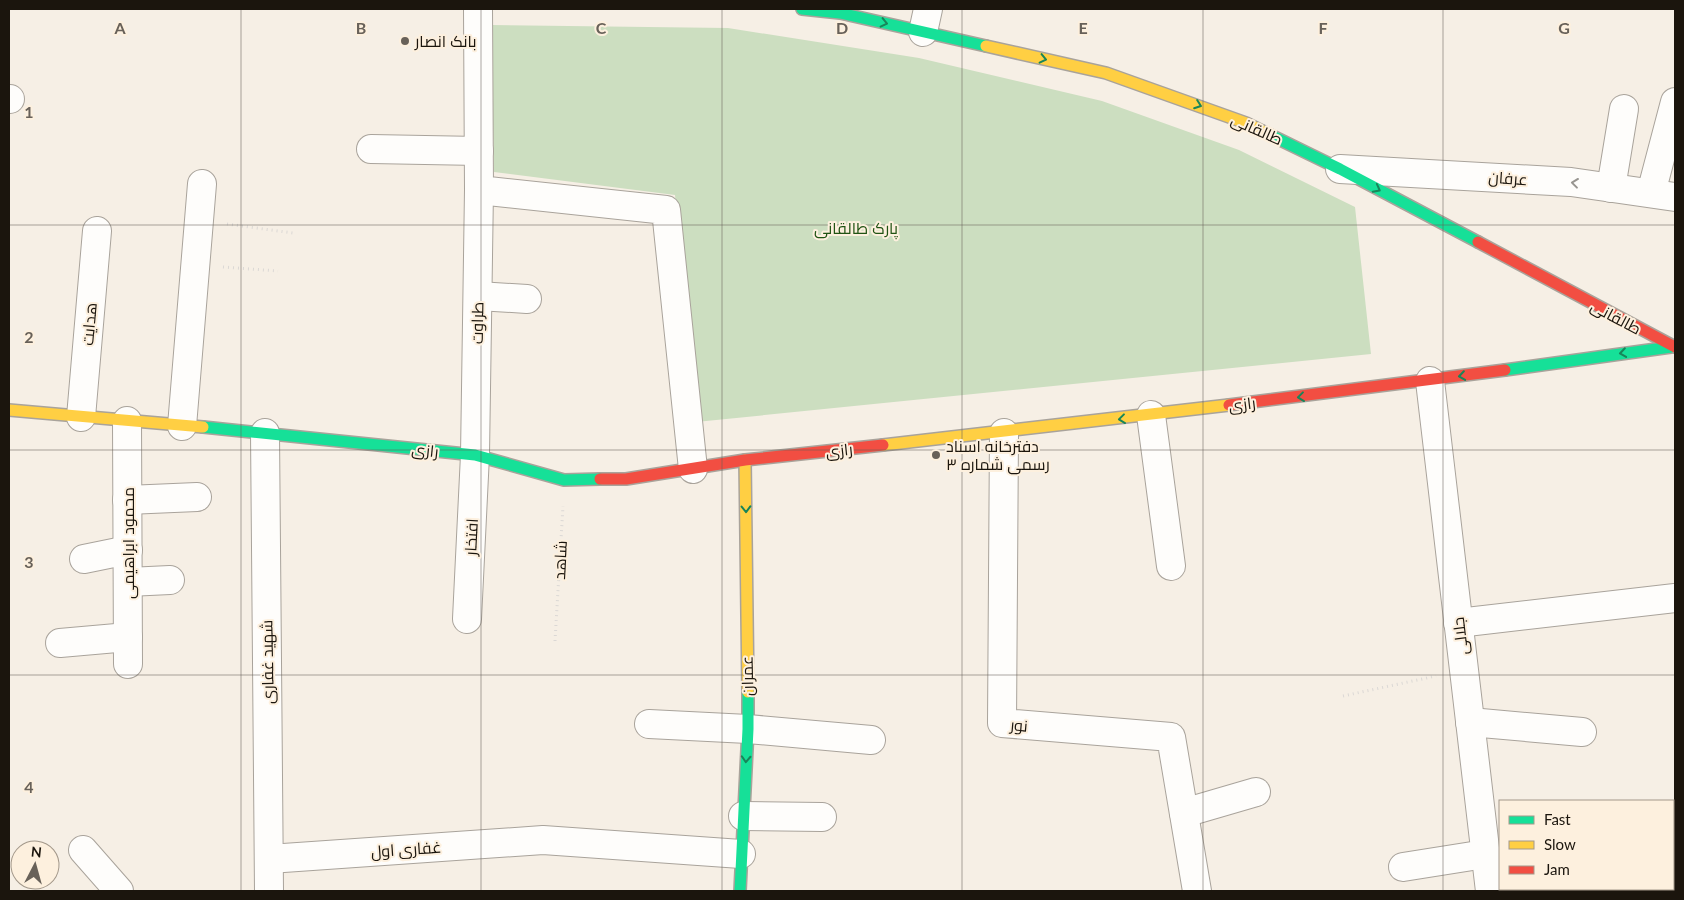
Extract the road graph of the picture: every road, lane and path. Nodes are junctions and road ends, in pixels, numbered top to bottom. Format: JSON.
{"nodes":[{"id":1,"x":478,"y":9,"type":"edge"},
{"id":2,"x":802,"y":9,"type":"edge"},
{"id":3,"x":841,"y":11,"type":"edge"},
{"id":4,"x":926,"y":20,"type":"edge"},
{"id":5,"x":1675,"y":102,"type":"edge"},
{"id":6,"x":1624,"y":109,"type":"dead end"},
{"id":7,"x":371,"y":149,"type":"dead end"},
{"id":8,"x":479,"y":151,"type":"junction"},
{"id":9,"x":1340,"y":169,"type":"junction"},
{"id":10,"x":202,"y":184,"type":"dead end"},
{"id":11,"x":1610,"y":188,"type":"junction"},
{"id":12,"x":479,"y":190,"type":"junction"},
{"id":13,"x":1663,"y":195,"type":"edge"},
{"id":14,"x":199,"y":220,"type":"junction"},
{"id":15,"x":97,"y":231,"type":"dead end"},
{"id":16,"x":293,"y":233,"type":"dead end"},
{"id":17,"x":195,"y":265,"type":"junction"},
{"id":18,"x":278,"y":271,"type":"dead end"},
{"id":19,"x":478,"y":296,"type":"junction"},
{"id":20,"x":527,"y":299,"type":"dead end"},
{"id":21,"x":1673,"y":347,"type":"edge"},
{"id":22,"x":1430,"y":381,"type":"junction"},
{"id":23,"x":9,"y":410,"type":"edge"},
{"id":24,"x":1151,"y":415,"type":"junction"},
{"id":25,"x":81,"y":417,"type":"junction"},
{"id":26,"x":127,"y":421,"type":"junction"},
{"id":27,"x":182,"y":426,"type":"junction"},
{"id":28,"x":264,"y":433,"type":"junction"},
{"id":29,"x":1004,"y":433,"type":"junction"},
{"id":30,"x":475,"y":455,"type":"junction"},
{"id":31,"x":745,"y":460,"type":"junction"},
{"id":32,"x":693,"y":469,"type":"junction"},
{"id":33,"x":564,"y":480,"type":"junction"},
{"id":34,"x":196,"y":497,"type":"dead end"},
{"id":35,"x":127,"y":500,"type":"junction"},
{"id":36,"x":128,"y":550,"type":"junction"},
{"id":37,"x":84,"y":559,"type":"dead end"},
{"id":38,"x":1171,"y":566,"type":"dead end"},
{"id":39,"x":170,"y":580,"type":"dead end"},
{"id":40,"x":128,"y":582,"type":"junction"},
{"id":41,"x":1675,"y":598,"type":"edge"},
{"id":42,"x":467,"y":620,"type":"dead end"},
{"id":43,"x":1458,"y":623,"type":"junction"},
{"id":44,"x":555,"y":640,"type":"dead end"},
{"id":45,"x":60,"y":644,"type":"dead end"},
{"id":46,"x":1464,"y":670,"type":"junction"},
{"id":47,"x":1343,"y":696,"type":"dead end"},
{"id":48,"x":1470,"y":722,"type":"junction"},
{"id":49,"x":649,"y":724,"type":"dead end"},
{"id":50,"x":748,"y":729,"type":"junction"},
{"id":51,"x":1582,"y":732,"type":"dead end"},
{"id":52,"x":871,"y":740,"type":"dead end"},
{"id":53,"x":1256,"y":792,"type":"dead end"},
{"id":54,"x":1184,"y":813,"type":"junction"},
{"id":55,"x":743,"y":816,"type":"junction"},
{"id":56,"x":822,"y":817,"type":"dead end"},
{"id":57,"x":84,"y":850,"type":"dead end"},
{"id":58,"x":741,"y":854,"type":"junction"},
{"id":59,"x":1485,"y":854,"type":"junction"},
{"id":60,"x":269,"y":859,"type":"junction"},
{"id":61,"x":1403,"y":867,"type":"dead end"},
{"id":62,"x":120,"y":891,"type":"edge"},
{"id":63,"x":267,"y":891,"type":"edge"},
{"id":64,"x":740,"y":891,"type":"edge"},
{"id":65,"x":1197,"y":891,"type":"edge"},
{"id":66,"x":1490,"y":891,"type":"edge"}],
"edges":[{"from":1,"to":8,"type":"street","name":"طراوت"},
{"from":2,"to":3,"type":"street","name":"طالقانی"},
{"from":3,"to":4,"type":"street","name":"طالقانی","one_way":true},
{"from":4,"to":9,"type":"street","name":"طالقانی","one_way":true},
{"from":5,"to":13,"type":"street"},
{"from":6,"to":11,"type":"street"},
{"from":7,"to":8,"type":"street"},
{"from":8,"to":12,"type":"street","name":"طراوت"},
{"from":11,"to":9,"type":"street","name":"عرفان","one_way":true},
{"from":9,"to":21,"type":"street","name":"طالقانی","one_way":true},
{"from":10,"to":14,"type":"street"},
{"from":11,"to":13,"type":"street","name":"عرفان"},
{"from":12,"to":19,"type":"street","name":"طراوت"},
{"from":12,"to":32,"type":"street"},
{"from":14,"to":16,"type":"path"},
{"from":14,"to":17,"type":"street"},
{"from":15,"to":25,"type":"street","name":"هدایت"},
{"from":17,"to":18,"type":"path"},
{"from":17,"to":27,"type":"street"},
{"from":19,"to":20,"type":"street"},
{"from":19,"to":30,"type":"street","name":"طراوت"},
{"from":21,"to":22,"type":"street","name":"رازی","one_way":true},
{"from":22,"to":24,"type":"street","name":"رازی","one_way":true},
{"from":22,"to":43,"type":"street","name":"جلالی"},
{"from":23,"to":25,"type":"street","name":"رازی"},
{"from":24,"to":29,"type":"street","name":"رازی","one_way":true},
{"from":24,"to":38,"type":"street"},
{"from":25,"to":26,"type":"street","name":"رازی"},
{"from":26,"to":27,"type":"street","name":"رازی"},
{"from":26,"to":35,"type":"street","name":"محمود ابراهیمی"},
{"from":27,"to":28,"type":"street","name":"رازی"},
{"from":28,"to":30,"type":"street","name":"رازی"},
{"from":28,"to":60,"type":"street","name":"شهید غفاری"},
{"from":29,"to":31,"type":"street","name":"رازی"},
{"from":29,"to":54,"type":"street","name":"نور"},
{"from":30,"to":33,"type":"street","name":"رازی"},
{"from":30,"to":42,"type":"street","name":"افتخار"},
{"from":31,"to":32,"type":"street","name":"رازی"},
{"from":31,"to":50,"type":"street","name":"عمران","one_way":true},
{"from":32,"to":33,"type":"street","name":"رازی"},
{"from":33,"to":44,"type":"path","name":"شاهد"},
{"from":34,"to":35,"type":"street"},
{"from":35,"to":36,"type":"street","name":"محمود ابراهیمی"},
{"from":36,"to":37,"type":"street"},
{"from":36,"to":40,"type":"street","name":"محمود ابراهیمی"},
{"from":39,"to":40,"type":"street"},
{"from":40,"to":45,"type":"street","name":"محمود ابراهیمی"},
{"from":41,"to":43,"type":"street"},
{"from":43,"to":46,"type":"street","name":"جلالی"},
{"from":46,"to":47,"type":"path"},
{"from":46,"to":48,"type":"street","name":"جلالی"},
{"from":48,"to":51,"type":"street"},
{"from":48,"to":59,"type":"street","name":"جلالی"},
{"from":49,"to":50,"type":"street"},
{"from":50,"to":52,"type":"street"},
{"from":50,"to":55,"type":"street","name":"عمران","one_way":true},
{"from":53,"to":54,"type":"street"},
{"from":54,"to":65,"type":"street","name":"نور"},
{"from":55,"to":56,"type":"street"},
{"from":55,"to":58,"type":"street","name":"عمران"},
{"from":57,"to":62,"type":"street"},
{"from":58,"to":60,"type":"street","name":"غفاری اول"},
{"from":58,"to":64,"type":"street","name":"عمران"},
{"from":59,"to":61,"type":"street"},
{"from":59,"to":66,"type":"street","name":"جلالی"},
{"from":60,"to":63,"type":"street","name":"شهید غفاری"}]}
